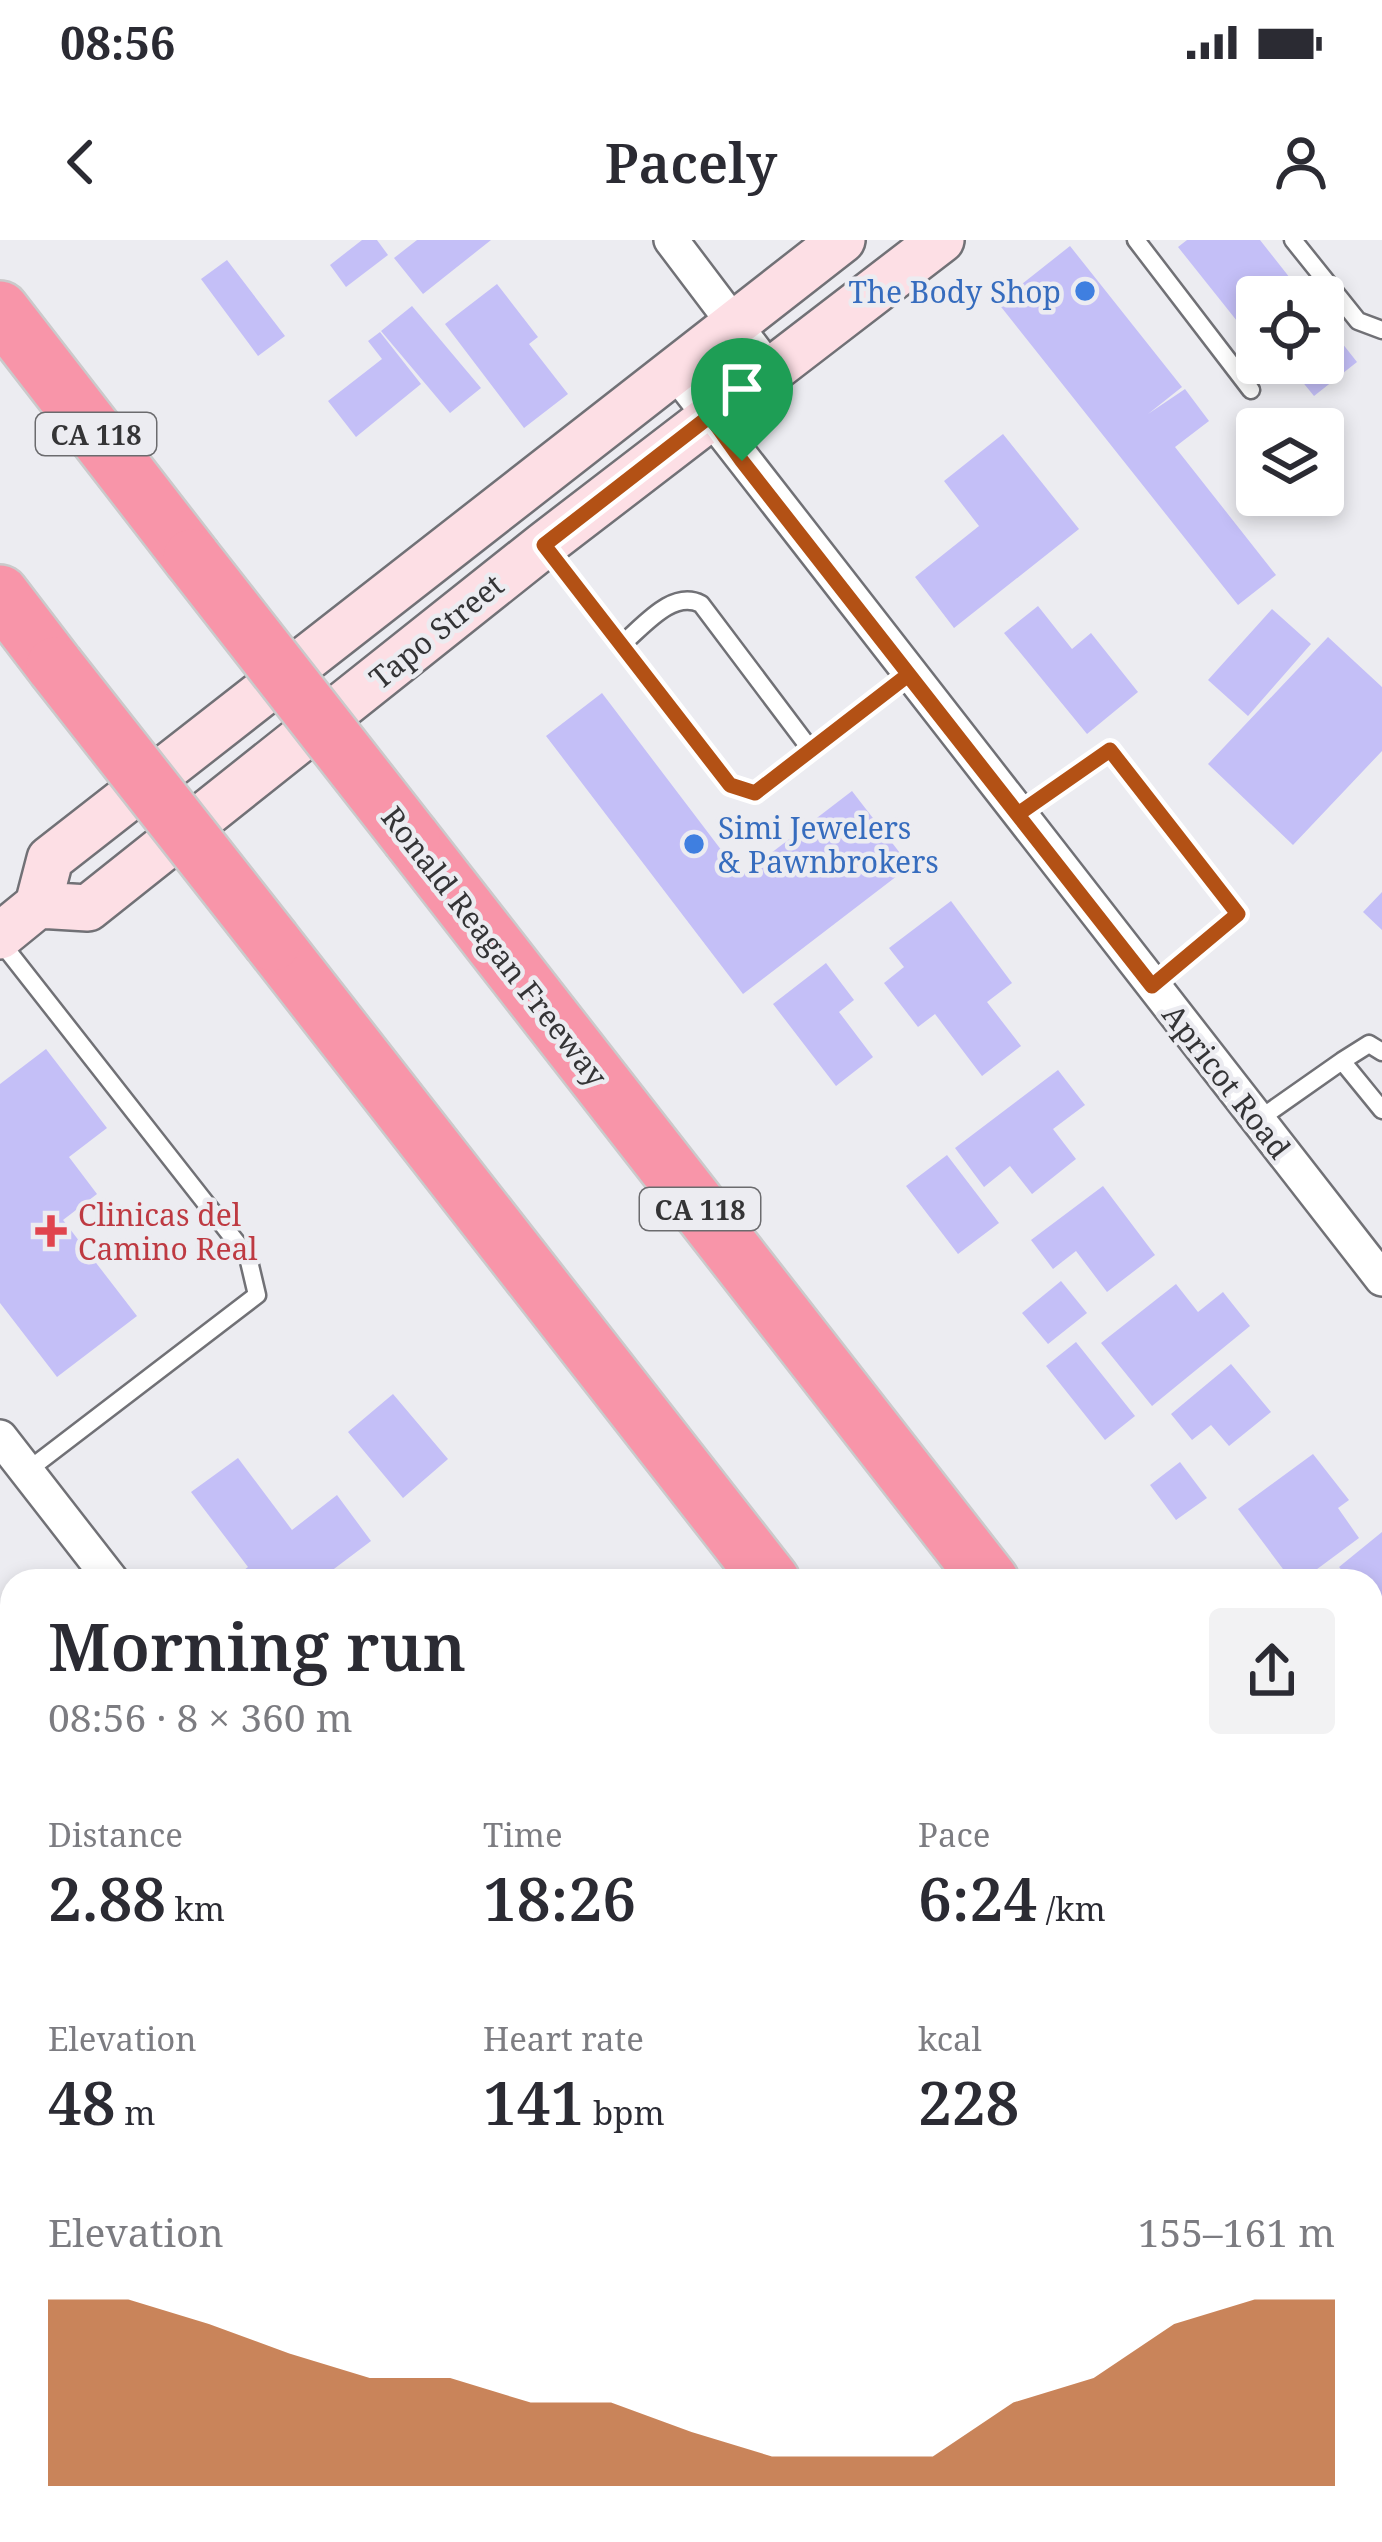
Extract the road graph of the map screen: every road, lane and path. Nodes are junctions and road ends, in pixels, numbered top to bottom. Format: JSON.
{"nodes":[{"id":1,"x":671,"y":240,"type":"edge"},
{"id":2,"x":842,"y":240,"type":"edge"},
{"id":3,"x":940,"y":240,"type":"edge"},
{"id":4,"x":1136,"y":240,"type":"edge"},
{"id":5,"x":1293,"y":240,"type":"edge"},
{"id":6,"x":0,"y":310,"type":"edge"},
{"id":7,"x":735,"y":324,"type":"junction"},
{"id":8,"x":1382,"y":330,"type":"edge"},
{"id":9,"x":675,"y":370,"type":"junction"},
{"id":10,"x":770,"y":371,"type":"junction"},
{"id":11,"x":1251,"y":390,"type":"dead end"},
{"id":12,"x":710,"y":416,"type":"junction"},
{"id":13,"x":544,"y":545,"type":"junction"},
{"id":14,"x":0,"y":594,"type":"edge"},
{"id":15,"x":621,"y":645,"type":"junction"},
{"id":16,"x":908,"y":675,"type":"junction"},
{"id":17,"x":811,"y":750,"type":"junction"},
{"id":18,"x":1018,"y":814,"type":"junction"},
{"id":19,"x":38,"y":904,"type":"junction"},
{"id":20,"x":0,"y":938,"type":"edge"},
{"id":21,"x":1152,"y":986,"type":"junction"},
{"id":22,"x":1382,"y":1052,"type":"edge"},
{"id":23,"x":1342,"y":1060,"type":"junction"},
{"id":24,"x":1382,"y":1109,"type":"edge"},
{"id":25,"x":1258,"y":1120,"type":"junction"},
{"id":26,"x":1382,"y":1279,"type":"edge"},
{"id":27,"x":0,"y":1437,"type":"edge"},
{"id":28,"x":26,"y":1471,"type":"junction"},
{"id":29,"x":103,"y":1569,"type":"edge"},
{"id":30,"x":762,"y":1569,"type":"edge"},
{"id":31,"x":981,"y":1569,"type":"edge"}],
"edges":[{"from":1,"to":7,"type":"street"},
{"from":2,"to":7,"type":"street","name":"Tapo Street"},
{"from":3,"to":10,"type":"street","name":"Tapo Street"},
{"from":4,"to":11,"type":"lane"},
{"from":5,"to":8,"type":"lane"},
{"from":6,"to":31,"type":"highway","name":"Ronald Reagan Freeway","number":"CA 118","bridge":true},
{"from":7,"to":9,"type":"street","name":"Tapo Street"},
{"from":7,"to":10,"type":"street"},
{"from":9,"to":12,"type":"street","name":"Apricot Road"},
{"from":9,"to":19,"type":"street","name":"Tapo Street"},
{"from":10,"to":12,"type":"street","name":"Tapo Street"},
{"from":12,"to":13,"type":"street","name":"Tapo Street"},
{"from":12,"to":16,"type":"street","name":"Apricot Road"},
{"from":13,"to":15,"type":"lane"},
{"from":13,"to":19,"type":"street","name":"Tapo Street"},
{"from":14,"to":30,"type":"highway","bridge":true},
{"from":15,"to":17,"type":"lane"},
{"from":15,"to":17,"type":"lane"},
{"from":16,"to":17,"type":"lane"},
{"from":16,"to":18,"type":"street","name":"Apricot Road"},
{"from":18,"to":21,"type":"street","name":"Apricot Road"},
{"from":18,"to":21,"type":"lane"},
{"from":19,"to":20,"type":"street","name":"Tapo Street"},
{"from":20,"to":28,"type":"lane"},
{"from":21,"to":25,"type":"street","name":"Apricot Road"},
{"from":22,"to":23,"type":"lane"},
{"from":23,"to":24,"type":"lane"},
{"from":23,"to":25,"type":"lane"},
{"from":25,"to":26,"type":"street","name":"Apricot Road"},
{"from":27,"to":28,"type":"street"},
{"from":28,"to":29,"type":"street"}]}
